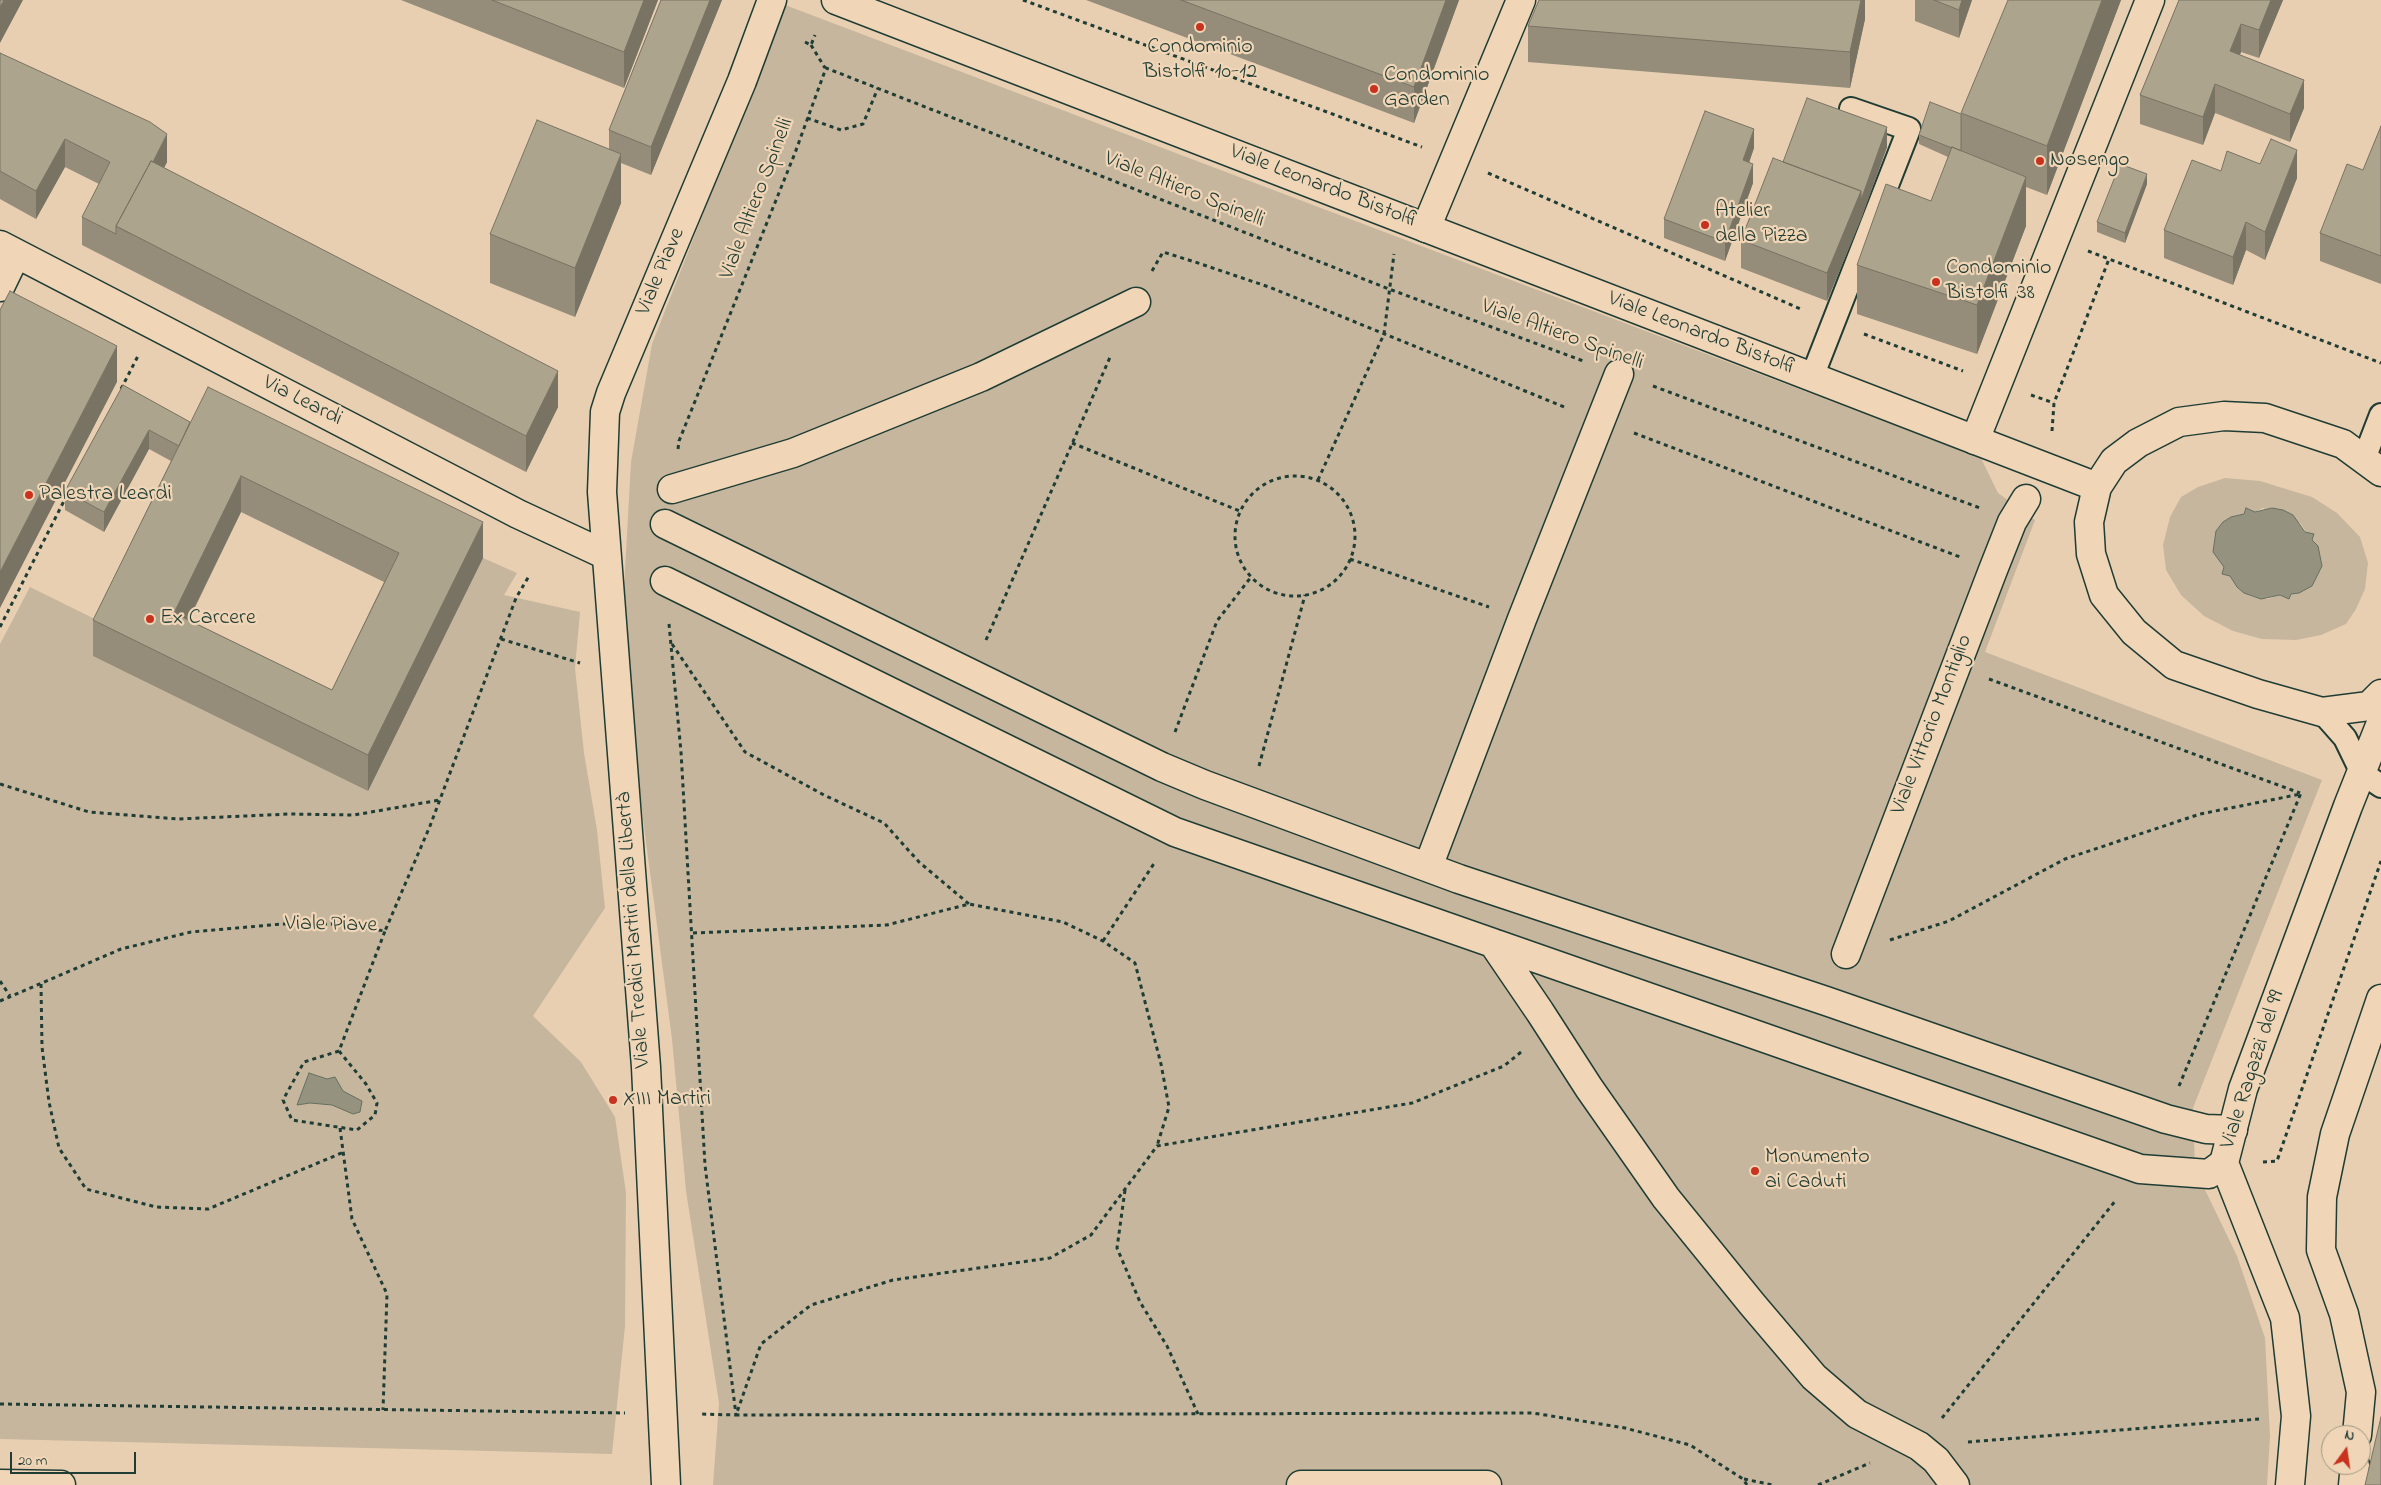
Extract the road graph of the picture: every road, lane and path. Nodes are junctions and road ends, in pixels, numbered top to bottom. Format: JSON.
{"nodes":[{"id":1,"x":772,"y":0,"type":"edge"},
{"id":2,"x":836,"y":0,"type":"edge"},
{"id":3,"x":1023,"y":0,"type":"edge"},
{"id":4,"x":1522,"y":0,"type":"edge"},
{"id":5,"x":2150,"y":0,"type":"edge"},
{"id":6,"x":815,"y":35,"type":"dead end"},
{"id":7,"x":805,"y":42,"type":"dead end"},
{"id":8,"x":811,"y":45,"type":"junction"},
{"id":9,"x":826,"y":68,"type":"junction"},
{"id":10,"x":878,"y":88,"type":"junction"},
{"id":11,"x":1850,"y":109,"type":"dead end"},
{"id":12,"x":807,"y":118,"type":"junction"},
{"id":13,"x":1427,"y":149,"type":"dead end"},
{"id":14,"x":1480,"y":170,"type":"dead end"},
{"id":15,"x":1426,"y":228,"type":"junction"},
{"id":16,"x":8,"y":250,"type":"edge"},
{"id":17,"x":1394,"y":254,"type":"dead end"},
{"id":18,"x":0,"y":287,"type":"edge"},
{"id":19,"x":1389,"y":289,"type":"junction"},
{"id":20,"x":1136,"y":302,"type":"junction"},
{"id":21,"x":1811,"y":314,"type":"dead end"},
{"id":22,"x":154,"y":325,"type":"junction"},
{"id":23,"x":1857,"y":332,"type":"dead end"},
{"id":24,"x":1384,"y":334,"type":"junction"},
{"id":25,"x":2381,"y":363,"type":"edge"},
{"id":26,"x":1966,"y":372,"type":"dead end"},
{"id":27,"x":1619,"y":374,"type":"junction"},
{"id":28,"x":1812,"y":377,"type":"junction"},
{"id":29,"x":2028,"y":394,"type":"dead end"},
{"id":30,"x":118,"y":396,"type":"edge"},
{"id":31,"x":2054,"y":403,"type":"junction"},
{"id":32,"x":2381,"y":415,"type":"edge"},
{"id":33,"x":1601,"y":420,"type":"junction"},
{"id":34,"x":2052,"y":431,"type":"dead end"},
{"id":35,"x":1975,"y":440,"type":"junction"},
{"id":36,"x":1072,"y":443,"type":"junction"},
{"id":37,"x":2372,"y":466,"type":"edge"},
{"id":38,"x":1318,"y":480,"type":"junction"},
{"id":39,"x":2097,"y":487,"type":"junction"},
{"id":40,"x":672,"y":489,"type":"joint"},
{"id":41,"x":68,"y":494,"type":"edge"},
{"id":42,"x":1954,"y":497,"type":"dead end"},
{"id":43,"x":2026,"y":500,"type":"dead end"},
{"id":44,"x":1240,"y":511,"type":"junction"},
{"id":45,"x":665,"y":524,"type":"dead end"},
{"id":46,"x":606,"y":555,"type":"junction"},
{"id":47,"x":1350,"y":559,"type":"junction"},
{"id":48,"x":1993,"y":570,"type":"junction"},
{"id":49,"x":529,"y":576,"type":"dead end"},
{"id":50,"x":1251,"y":577,"type":"junction"},
{"id":51,"x":666,"y":580,"type":"joint"},
{"id":52,"x":1305,"y":595,"type":"junction"},
{"id":53,"x":1522,"y":619,"type":"junction"},
{"id":54,"x":0,"y":627,"type":"edge"},
{"id":55,"x":501,"y":639,"type":"junction"},
{"id":56,"x":671,"y":644,"type":"junction"},
{"id":57,"x":583,"y":664,"type":"dead end"},
{"id":58,"x":1955,"y":667,"type":"junction"},
{"id":59,"x":971,"y":673,"type":"junction"},
{"id":60,"x":2381,"y":694,"type":"edge"},
{"id":61,"x":2322,"y":712,"type":"junction"},
{"id":62,"x":2375,"y":758,"type":"edge"},
{"id":63,"x":1162,"y":767,"type":"junction"},
{"id":64,"x":0,"y":784,"type":"edge"},
{"id":65,"x":2301,"y":793,"type":"junction"},
{"id":66,"x":440,"y":800,"type":"junction"},
{"id":67,"x":1250,"y":801,"type":"junction"},
{"id":68,"x":1175,"y":832,"type":"junction"},
{"id":69,"x":2381,"y":861,"type":"edge"},
{"id":70,"x":1428,"y":867,"type":"junction"},
{"id":71,"x":969,"y":904,"type":"junction"},
{"id":72,"x":385,"y":931,"type":"junction"},
{"id":73,"x":692,"y":933,"type":"junction"},
{"id":74,"x":1103,"y":941,"type":"junction"},
{"id":75,"x":1493,"y":943,"type":"junction"},
{"id":76,"x":1846,"y":954,"type":"joint"},
{"id":77,"x":0,"y":980,"type":"edge"},
{"id":78,"x":41,"y":984,"type":"junction"},
{"id":79,"x":10,"y":996,"type":"junction"},
{"id":80,"x":2381,"y":999,"type":"edge"},
{"id":81,"x":0,"y":1001,"type":"edge"},
{"id":82,"x":1550,"y":1026,"type":"junction"},
{"id":83,"x":339,"y":1052,"type":"junction"},
{"id":84,"x":2166,"y":1119,"type":"junction"},
{"id":85,"x":340,"y":1128,"type":"junction"},
{"id":86,"x":2233,"y":1130,"type":"junction"},
{"id":87,"x":1157,"y":1146,"type":"junction"},
{"id":88,"x":344,"y":1152,"type":"junction"},
{"id":89,"x":2224,"y":1163,"type":"junction"},
{"id":90,"x":2140,"y":1169,"type":"junction"},
{"id":91,"x":1125,"y":1189,"type":"junction"},
{"id":92,"x":0,"y":1404,"type":"edge"},
{"id":93,"x":383,"y":1410,"type":"junction"},
{"id":94,"x":662,"y":1413,"type":"junction"},
{"id":95,"x":1198,"y":1414,"type":"junction"},
{"id":96,"x":736,"y":1415,"type":"junction"},
{"id":97,"x":2296,"y":1416,"type":"junction"},
{"id":98,"x":2358,"y":1425,"type":"edge"},
{"id":99,"x":1919,"y":1446,"type":"junction"},
{"id":100,"x":1743,"y":1479,"type":"junction"},
{"id":101,"x":0,"y":1484,"type":"edge"},
{"id":102,"x":61,"y":1485,"type":"edge"},
{"id":103,"x":666,"y":1485,"type":"edge"},
{"id":104,"x":1301,"y":1485,"type":"edge"},
{"id":105,"x":1487,"y":1485,"type":"edge"},
{"id":106,"x":1747,"y":1485,"type":"edge"},
{"id":107,"x":1773,"y":1485,"type":"edge"},
{"id":108,"x":1818,"y":1485,"type":"edge"},
{"id":109,"x":1955,"y":1485,"type":"edge"},
{"id":110,"x":2290,"y":1485,"type":"edge"}],
"edges":[{"from":1,"to":46,"type":"street","name":"Viale Piave"},
{"from":2,"to":15,"type":"street","name":"Viale Leonardo Bistolfi"},
{"from":3,"to":13,"type":"path"},
{"from":4,"to":15,"type":"street"},
{"from":5,"to":35,"type":"street"},
{"from":6,"to":8,"type":"path"},
{"from":7,"to":8,"type":"path"},
{"from":8,"to":9,"type":"path"},
{"from":9,"to":10,"type":"path","name":"Viale Altiero Spinelli"},
{"from":9,"to":12,"type":"path","name":"Viale Altiero Spinelli"},
{"from":10,"to":12,"type":"path"},
{"from":10,"to":19,"type":"path","name":"Viale Altiero Spinelli"},
{"from":11,"to":28,"type":"lane","name":"Viale Leonardo Bistolfi"},
{"from":12,"to":40,"type":"path","name":"Viale Altiero Spinelli"},
{"from":14,"to":21,"type":"path"},
{"from":15,"to":28,"type":"street","name":"Viale Leonardo Bistolfi"},
{"from":16,"to":18,"type":"street"},
{"from":16,"to":22,"type":"street","name":"Via Leardi"},
{"from":17,"to":19,"type":"path"},
{"from":19,"to":24,"type":"path"},
{"from":19,"to":27,"type":"path","name":"Viale Altiero Spinelli"},
{"from":20,"to":24,"type":"path"},
{"from":20,"to":36,"type":"path"},
{"from":20,"to":40,"type":"street"},
{"from":22,"to":30,"type":"path"},
{"from":22,"to":46,"type":"street","name":"Via Leardi"},
{"from":23,"to":26,"type":"path"},
{"from":24,"to":33,"type":"path"},
{"from":24,"to":38,"type":"path"},
{"from":25,"to":31,"type":"path"},
{"from":27,"to":33,"type":"street"},
{"from":27,"to":42,"type":"path","name":"Viale Altiero Spinelli"},
{"from":28,"to":35,"type":"street","name":"Viale Leonardo Bistolfi"},
{"from":29,"to":31,"type":"path"},
{"from":31,"to":34,"type":"path"},
{"from":32,"to":37,"type":"lane"},
{"from":33,"to":48,"type":"path"},
{"from":33,"to":53,"type":"street"},
{"from":35,"to":39,"type":"street","name":"Viale Leonardo Bistolfi"},
{"from":36,"to":44,"type":"path"},
{"from":36,"to":59,"type":"path"},
{"from":37,"to":39,"type":"street"},
{"from":38,"to":44,"type":"path"},
{"from":38,"to":47,"type":"path"},
{"from":39,"to":61,"type":"street"},
{"from":41,"to":54,"type":"path"},
{"from":43,"to":48,"type":"street","name":"Viale Vittorio Montiglio"},
{"from":44,"to":50,"type":"path"},
{"from":45,"to":59,"type":"street"},
{"from":46,"to":94,"type":"street","name":"Viale Tredici Martiri della Libertà"},
{"from":47,"to":52,"type":"path"},
{"from":47,"to":53,"type":"path"},
{"from":48,"to":58,"type":"street","name":"Viale Vittorio Montiglio"},
{"from":49,"to":55,"type":"path","name":"Viale Piave"},
{"from":50,"to":52,"type":"path"},
{"from":50,"to":63,"type":"path"},
{"from":51,"to":56,"type":"path"},
{"from":51,"to":68,"type":"street"},
{"from":52,"to":67,"type":"path"},
{"from":53,"to":70,"type":"street"},
{"from":55,"to":57,"type":"path"},
{"from":55,"to":66,"type":"path","name":"Viale Piave"},
{"from":56,"to":71,"type":"path"},
{"from":56,"to":73,"type":"path"},
{"from":58,"to":65,"type":"path"},
{"from":58,"to":76,"type":"street","name":"Viale Vittorio Montiglio"},
{"from":59,"to":63,"type":"street"},
{"from":60,"to":61,"type":"street"},
{"from":61,"to":62,"type":"lane"},
{"from":62,"to":86,"type":"street","name":"Viale Ragazzi del 99"},
{"from":63,"to":67,"type":"street"},
{"from":64,"to":66,"type":"path"},
{"from":65,"to":76,"type":"path"},
{"from":65,"to":84,"type":"path"},
{"from":66,"to":72,"type":"path","name":"Viale Piave"},
{"from":67,"to":70,"type":"street"},
{"from":68,"to":74,"type":"path"},
{"from":68,"to":75,"type":"street"},
{"from":69,"to":89,"type":"path"},
{"from":70,"to":84,"type":"street"},
{"from":71,"to":73,"type":"path"},
{"from":71,"to":74,"type":"path"},
{"from":72,"to":78,"type":"path","name":"Viale Piave"},
{"from":72,"to":83,"type":"path"},
{"from":73,"to":96,"type":"path"},
{"from":74,"to":87,"type":"path"},
{"from":75,"to":82,"type":"street"},
{"from":75,"to":90,"type":"street"},
{"from":77,"to":79,"type":"path"},
{"from":78,"to":79,"type":"path","name":"Viale Piave"},
{"from":78,"to":88,"type":"path"},
{"from":79,"to":81,"type":"path","name":"Viale Piave"},
{"from":80,"to":98,"type":"street"},
{"from":82,"to":87,"type":"path"},
{"from":82,"to":99,"type":"street"},
{"from":83,"to":85,"type":"path"},
{"from":83,"to":85,"type":"path"},
{"from":84,"to":86,"type":"street"},
{"from":85,"to":88,"type":"path"},
{"from":86,"to":89,"type":"street","name":"Viale Ragazzi del 99"},
{"from":87,"to":91,"type":"path"},
{"from":88,"to":93,"type":"path"},
{"from":89,"to":90,"type":"street"},
{"from":89,"to":97,"type":"street","name":"Viale Ragazzi del 99"},
{"from":90,"to":99,"type":"path"},
{"from":91,"to":95,"type":"path"},
{"from":91,"to":96,"type":"path"},
{"from":92,"to":93,"type":"path"},
{"from":93,"to":94,"type":"path"},
{"from":94,"to":96,"type":"path"},
{"from":94,"to":103,"type":"street","name":"Viale Tredici Martiri della Libertà"},
{"from":95,"to":96,"type":"path"},
{"from":95,"to":100,"type":"path"},
{"from":97,"to":99,"type":"path"},
{"from":97,"to":110,"type":"street","name":"Viale Ragazzi del 99"},
{"from":99,"to":108,"type":"path"},
{"from":99,"to":109,"type":"street"},
{"from":100,"to":106,"type":"path"},
{"from":100,"to":107,"type":"path"},
{"from":101,"to":102,"type":"street"},
{"from":104,"to":105,"type":"street"}]}
